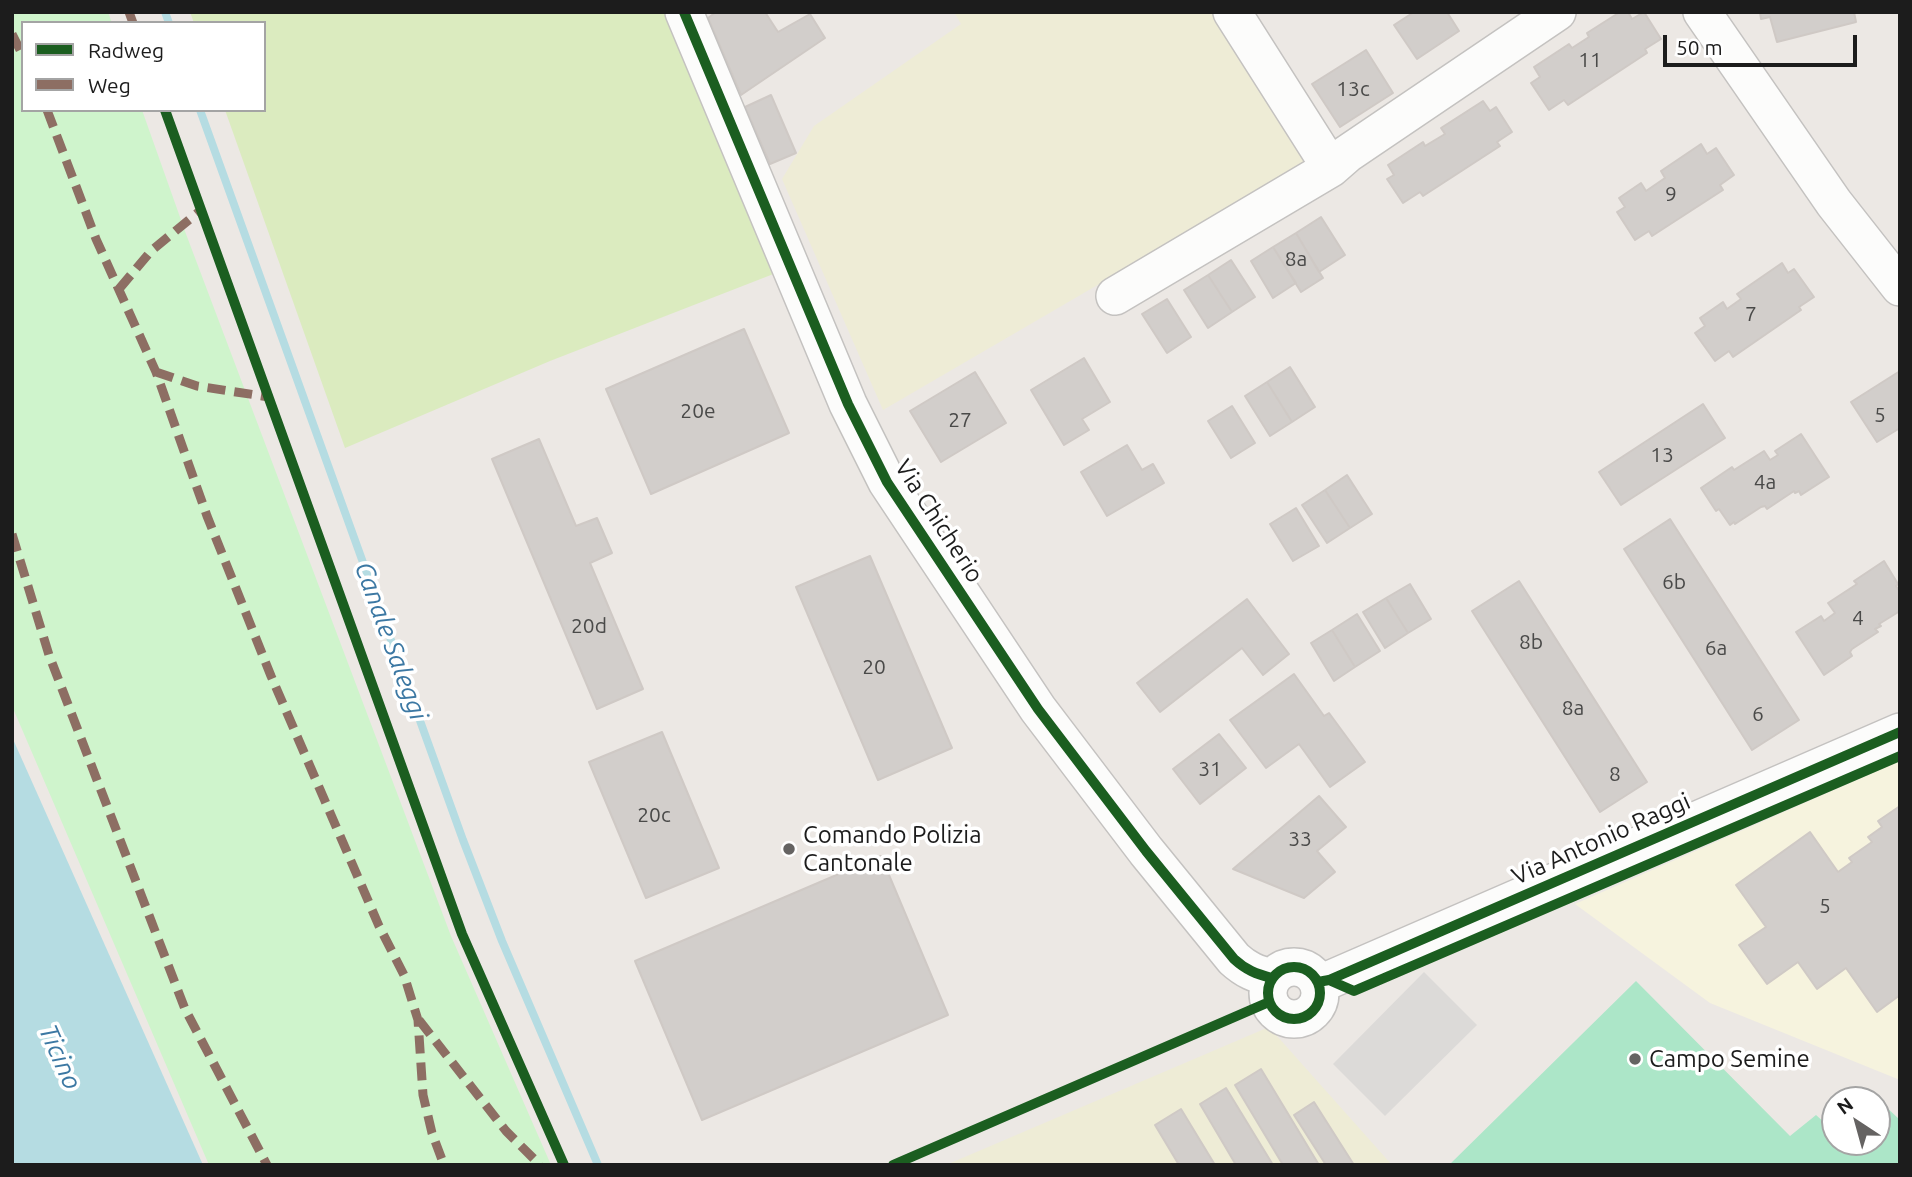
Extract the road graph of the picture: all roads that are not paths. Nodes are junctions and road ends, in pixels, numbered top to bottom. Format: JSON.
{"nodes":[{"id":1,"x":684,"y":12,"type":"edge"},
{"id":2,"x":1232,"y":12,"type":"edge"},
{"id":3,"x":1558,"y":12,"type":"edge"},
{"id":4,"x":1702,"y":12,"type":"edge"},
{"id":5,"x":1331,"y":168,"type":"junction"},
{"id":6,"x":1900,"y":287,"type":"edge"},
{"id":7,"x":1115,"y":296,"type":"dead end"},
{"id":8,"x":1900,"y":732,"type":"edge"},
{"id":9,"x":1318,"y":982,"type":"joint"}],
"edges":[{"from":1,"to":9,"type":"street","name":"Via Chicherio"},
{"from":2,"to":5,"type":"street"},
{"from":3,"to":5,"type":"street"},
{"from":4,"to":6,"type":"street"},
{"from":5,"to":7,"type":"street"},
{"from":8,"to":9,"type":"street","name":"Via Antonio Raggi"}]}
